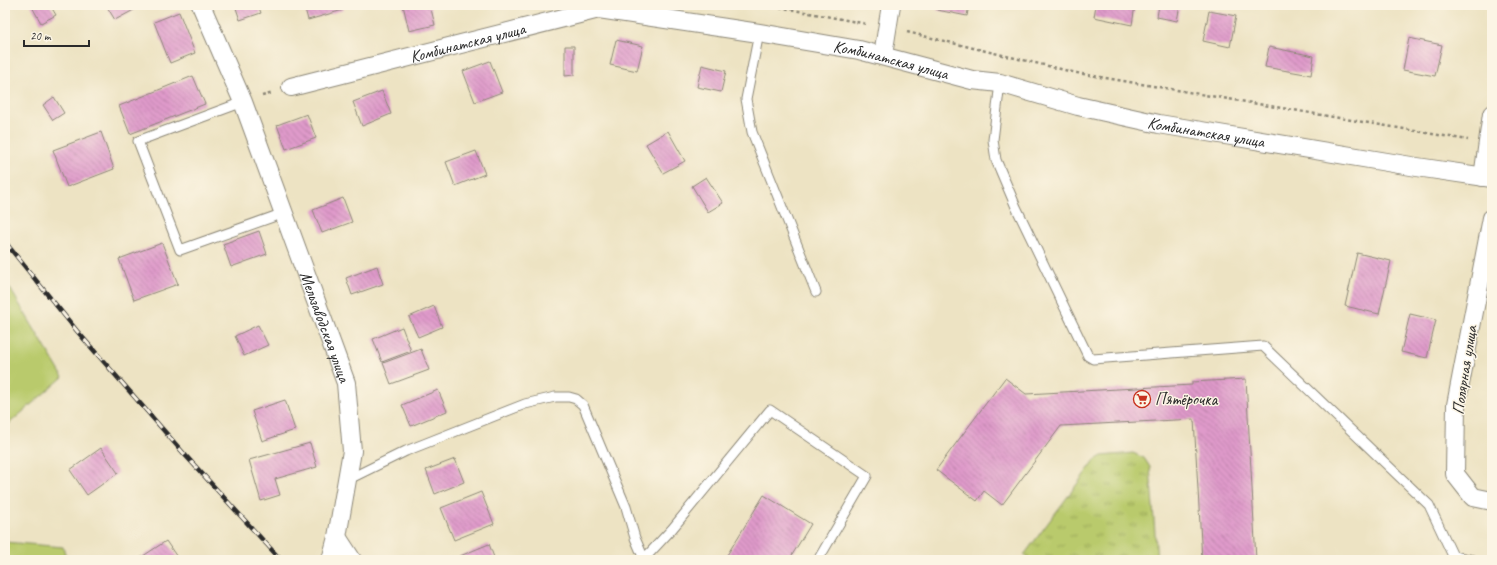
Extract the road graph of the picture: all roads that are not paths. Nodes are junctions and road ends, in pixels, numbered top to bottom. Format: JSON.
{"nodes":[{"id":1,"x":201,"y":5,"type":"edge"},
{"id":2,"x":891,"y":5,"type":"edge"},
{"id":3,"x":759,"y":33,"type":"junction"},
{"id":4,"x":883,"y":56,"type":"junction"},
{"id":5,"x":1000,"y":82,"type":"junction"},
{"id":6,"x":291,"y":87,"type":"road end"},
{"id":7,"x":243,"y":102,"type":"junction"},
{"id":8,"x":1492,"y":114,"type":"edge"},
{"id":9,"x":1488,"y":177,"type":"edge"},
{"id":10,"x":284,"y":213,"type":"junction"},
{"id":11,"x":1492,"y":218,"type":"edge"},
{"id":12,"x":816,"y":292,"type":"dead end"},
{"id":13,"x":347,"y":480,"type":"junction"},
{"id":14,"x":1492,"y":501,"type":"edge"},
{"id":15,"x":337,"y":537,"type":"junction"},
{"id":16,"x":644,"y":559,"type":"edge"},
{"id":17,"x":331,"y":560,"type":"edge"},
{"id":18,"x":352,"y":560,"type":"edge"},
{"id":19,"x":818,"y":560,"type":"edge"},
{"id":20,"x":1473,"y":560,"type":"edge"}],
"edges":[{"from":1,"to":7,"type":"street","name":"Мельзаводская улица"},
{"from":2,"to":4,"type":"street"},
{"from":3,"to":4,"type":"street","name":"Комбинатская улица"},
{"from":3,"to":6,"type":"street","name":"Комбинатская улица"},
{"from":3,"to":12,"type":"lane"},
{"from":4,"to":5,"type":"street","name":"Комбинатская улица"},
{"from":5,"to":9,"type":"street","name":"Комбинатская улица"},
{"from":5,"to":20,"type":"lane"},
{"from":7,"to":10,"type":"street","name":"Мельзаводская улица"},
{"from":7,"to":10,"type":"lane"},
{"from":8,"to":9,"type":"street"},
{"from":10,"to":13,"type":"street","name":"Мельзаводская улица"},
{"from":11,"to":14,"type":"street","name":"Полярная улица"},
{"from":13,"to":15,"type":"street","name":"Мельзаводская улица"},
{"from":13,"to":16,"type":"lane"},
{"from":15,"to":17,"type":"street","name":"Мельзаводская улица"},
{"from":15,"to":18,"type":"street"},
{"from":16,"to":19,"type":"lane"}]}
